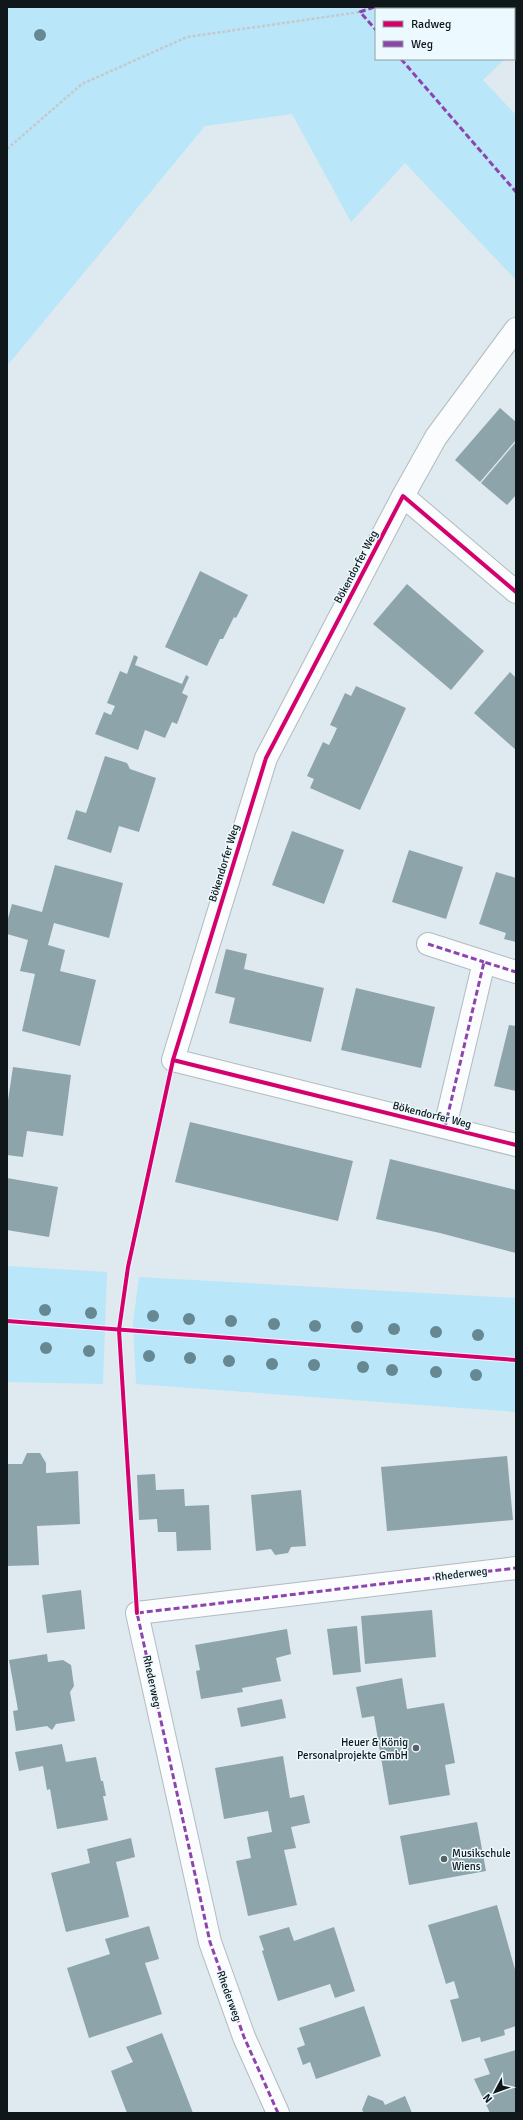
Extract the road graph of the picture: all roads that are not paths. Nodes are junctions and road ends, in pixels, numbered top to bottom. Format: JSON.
{"nodes":[{"id":1,"x":516,"y":329,"type":"edge"},
{"id":2,"x":403,"y":496,"type":"junction"},
{"id":3,"x":516,"y":592,"type":"edge"},
{"id":4,"x":428,"y":944,"type":"dead end"},
{"id":5,"x":484,"y":962,"type":"junction"},
{"id":6,"x":516,"y":972,"type":"edge"},
{"id":7,"x":445,"y":1127,"type":"junction"},
{"id":8,"x":516,"y":1145,"type":"edge"},
{"id":9,"x":516,"y":1568,"type":"edge"},
{"id":10,"x":278,"y":2113,"type":"edge"}],
"edges":[{"from":1,"to":2,"type":"street","name":"Bökendorfer Weg"},
{"from":2,"to":3,"type":"street"},
{"from":2,"to":7,"type":"street","name":"Bökendorfer Weg"},
{"from":4,"to":5,"type":"street"},
{"from":5,"to":6,"type":"street"},
{"from":5,"to":7,"type":"street","name":"Bökendorfer Weg"},
{"from":7,"to":8,"type":"street","name":"Bökendorfer Weg"},
{"from":9,"to":10,"type":"street","name":"Rhederweg"}]}
